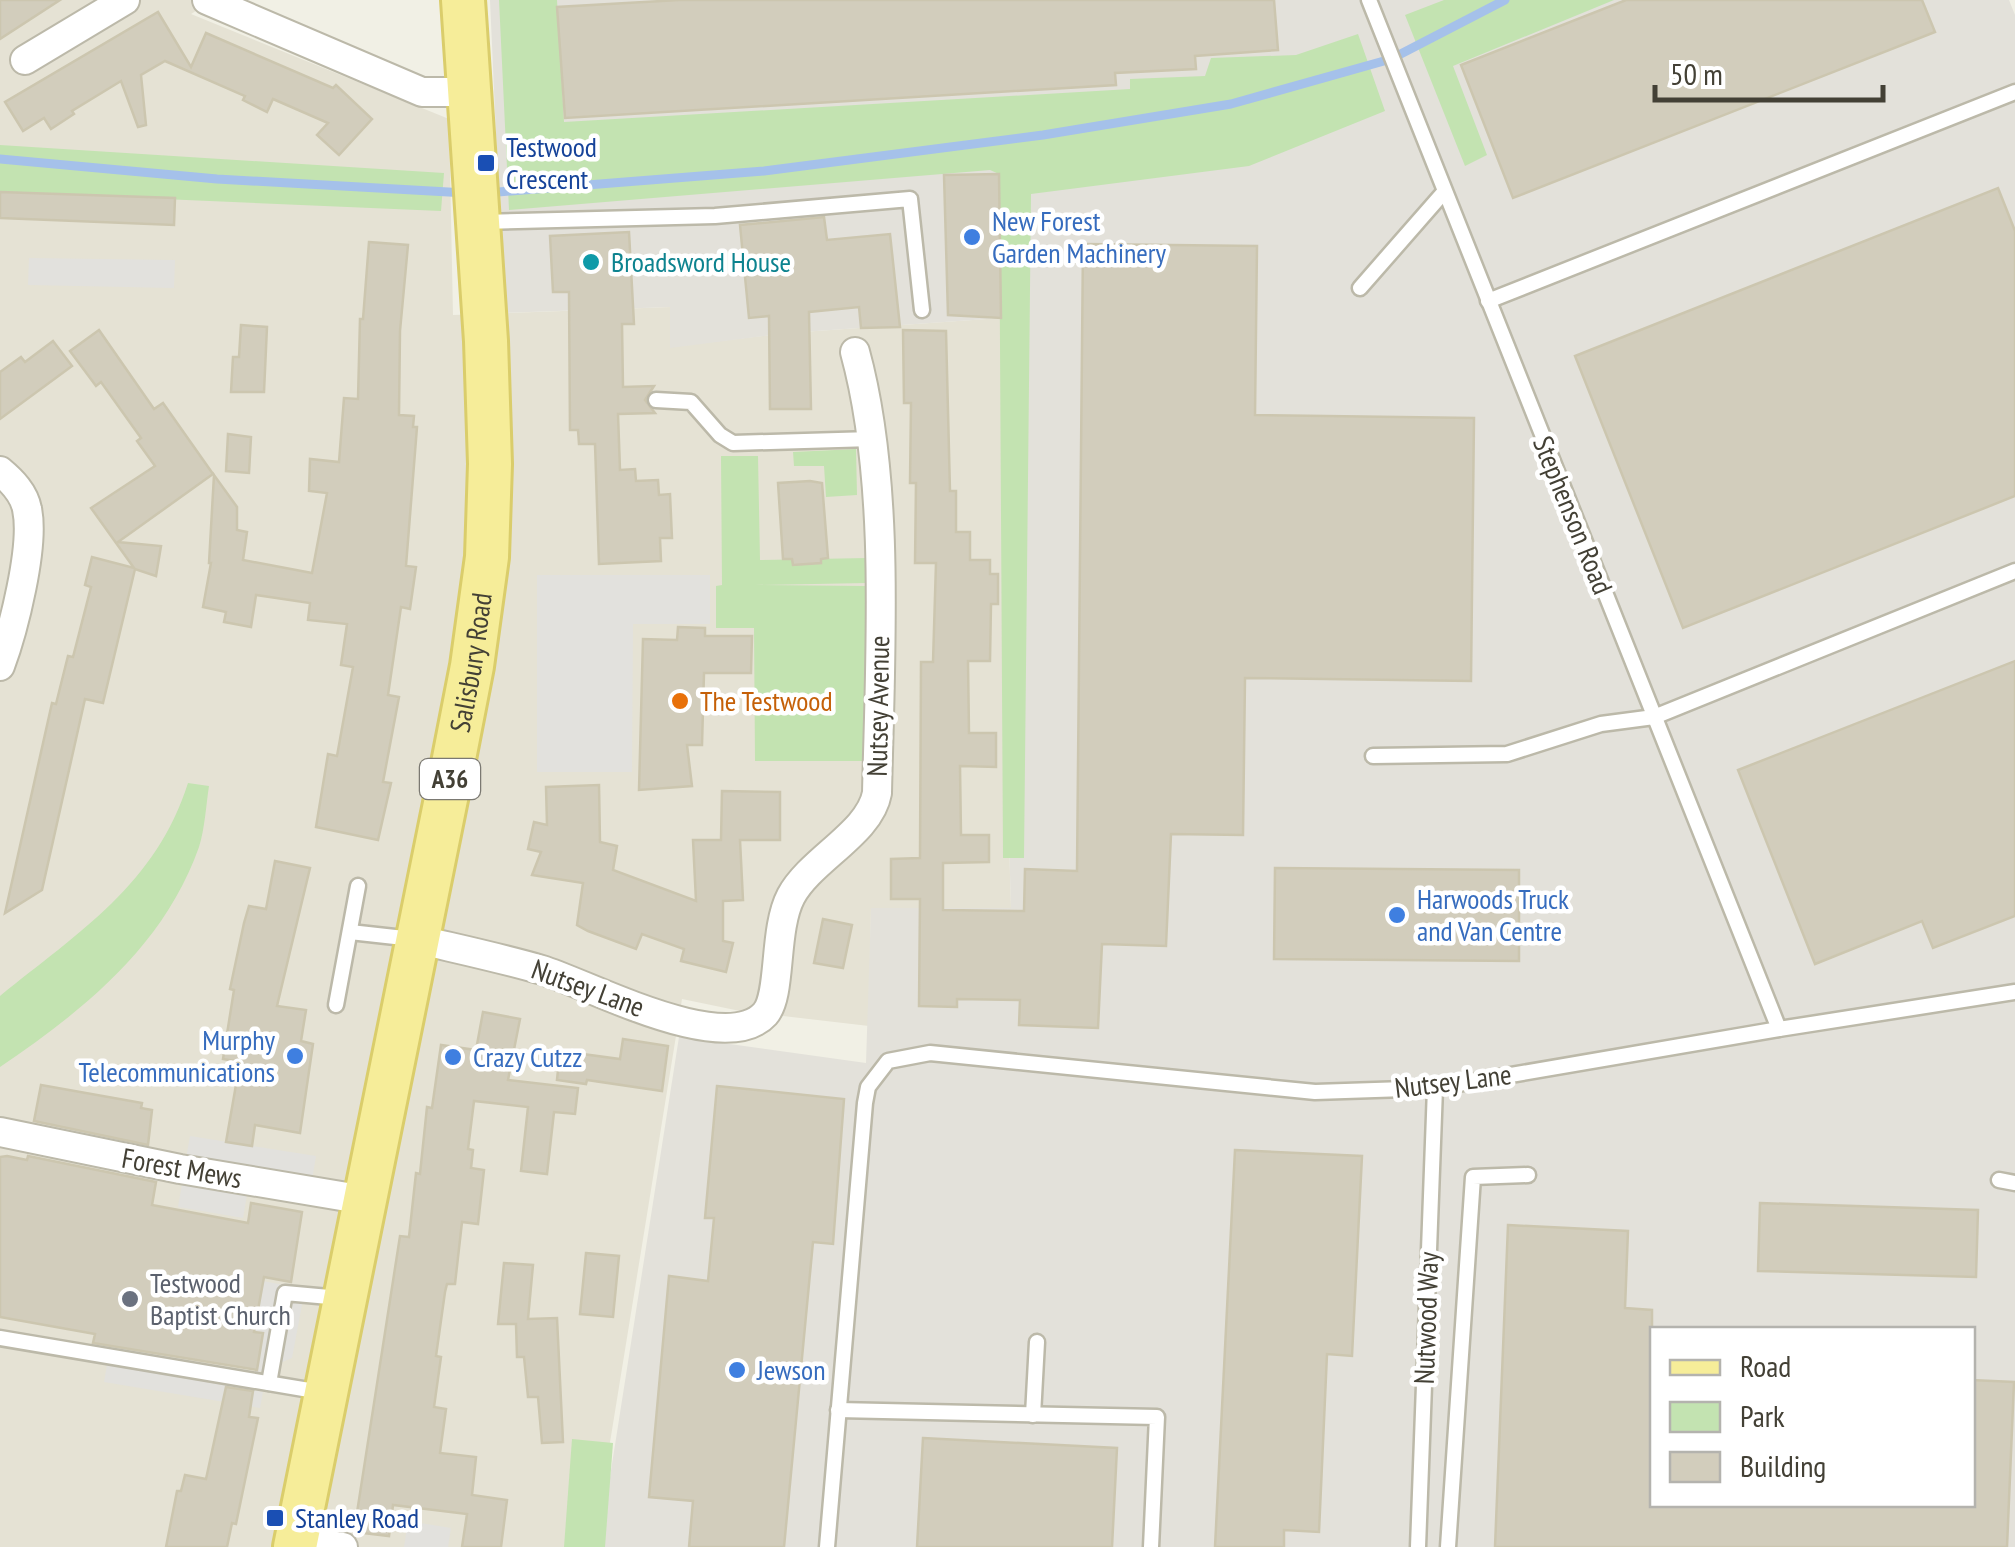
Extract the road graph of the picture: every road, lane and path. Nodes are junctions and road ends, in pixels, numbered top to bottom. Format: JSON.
{"nodes":[{"id":1,"x":125,"y":0,"type":"edge"},
{"id":2,"x":207,"y":0,"type":"edge"},
{"id":3,"x":463,"y":0,"type":"edge"},
{"id":4,"x":1369,"y":0,"type":"edge"},
{"id":5,"x":25,"y":60,"type":"dead end"},
{"id":6,"x":468,"y":92,"type":"junction"},
{"id":7,"x":2015,"y":92,"type":"edge"},
{"id":8,"x":1444,"y":192,"type":"junction"},
{"id":9,"x":478,"y":222,"type":"junction"},
{"id":10,"x":1360,"y":288,"type":"dead end"},
{"id":11,"x":1488,"y":301,"type":"junction"},
{"id":12,"x":922,"y":310,"type":"dead end"},
{"id":13,"x":855,"y":352,"type":"dead end"},
{"id":14,"x":656,"y":400,"type":"dead end"},
{"id":15,"x":872,"y":439,"type":"junction"},
{"id":16,"x":0,"y":471,"type":"edge"},
{"id":17,"x":2015,"y":571,"type":"edge"},
{"id":18,"x":0,"y":666,"type":"edge"},
{"id":19,"x":1654,"y":717,"type":"junction"},
{"id":20,"x":1373,"y":756,"type":"dead end"},
{"id":21,"x":358,"y":886,"type":"dead end"},
{"id":22,"x":350,"y":932,"type":"junction"},
{"id":23,"x":416,"y":940,"type":"junction"},
{"id":24,"x":2015,"y":992,"type":"edge"},
{"id":25,"x":336,"y":1005,"type":"dead end"},
{"id":26,"x":758,"y":1020,"type":"joint"},
{"id":27,"x":1779,"y":1029,"type":"junction"},
{"id":28,"x":1435,"y":1088,"type":"junction"},
{"id":29,"x":0,"y":1132,"type":"edge"},
{"id":30,"x":1528,"y":1176,"type":"dead end"},
{"id":31,"x":1999,"y":1180,"type":"dead end"},
{"id":32,"x":2015,"y":1183,"type":"edge"},
{"id":33,"x":366,"y":1200,"type":"junction"},
{"id":34,"x":345,"y":1299,"type":"junction"},
{"id":35,"x":0,"y":1338,"type":"edge"},
{"id":36,"x":1037,"y":1342,"type":"dead end"},
{"id":37,"x":269,"y":1383,"type":"junction"},
{"id":38,"x":326,"y":1393,"type":"junction"},
{"id":39,"x":838,"y":1410,"type":"junction"},
{"id":40,"x":1033,"y":1415,"type":"junction"},
{"id":41,"x":296,"y":1544,"type":"edge"},
{"id":42,"x":343,"y":1547,"type":"edge"},
{"id":43,"x":827,"y":1547,"type":"edge"},
{"id":44,"x":1151,"y":1547,"type":"edge"},
{"id":45,"x":1418,"y":1547,"type":"edge"},
{"id":46,"x":1448,"y":1547,"type":"edge"}],
"edges":[{"from":1,"to":5,"type":"street"},
{"from":2,"to":6,"type":"street"},
{"from":3,"to":6,"type":"main road","name":"Salisbury Road","number":"A36"},
{"from":4,"to":8,"type":"lane","name":"Stephenson Road"},
{"from":6,"to":9,"type":"main road","name":"Salisbury Road","number":"A36"},
{"from":7,"to":11,"type":"lane"},
{"from":8,"to":10,"type":"lane"},
{"from":8,"to":11,"type":"lane","name":"Stephenson Road"},
{"from":9,"to":12,"type":"lane"},
{"from":9,"to":23,"type":"main road","name":"Salisbury Road","number":"A36"},
{"from":11,"to":19,"type":"lane","name":"Stephenson Road"},
{"from":13,"to":15,"type":"street","name":"Nutsey Avenue"},
{"from":14,"to":15,"type":"lane"},
{"from":15,"to":26,"type":"street","name":"Nutsey Avenue"},
{"from":16,"to":18,"type":"street"},
{"from":17,"to":19,"type":"lane"},
{"from":19,"to":20,"type":"lane"},
{"from":19,"to":27,"type":"lane","name":"Stephenson Road"},
{"from":21,"to":22,"type":"lane"},
{"from":22,"to":23,"type":"lane"},
{"from":22,"to":25,"type":"lane"},
{"from":23,"to":26,"type":"street","name":"Nutsey Lane"},
{"from":23,"to":33,"type":"main road","name":"Salisbury Road","number":"A36"},
{"from":24,"to":27,"type":"lane","name":"Nutsey Lane"},
{"from":27,"to":28,"type":"lane","name":"Nutsey Lane"},
{"from":28,"to":39,"type":"lane","name":"Nutsey Lane"},
{"from":28,"to":45,"type":"lane","name":"Nutwood Way"},
{"from":29,"to":33,"type":"street","name":"Forest Mews"},
{"from":30,"to":46,"type":"lane"},
{"from":31,"to":32,"type":"lane"},
{"from":33,"to":34,"type":"main road","name":"Salisbury Road","number":"A36"},
{"from":34,"to":37,"type":"lane"},
{"from":34,"to":38,"type":"main road","name":"Salisbury Road","number":"A36"},
{"from":35,"to":37,"type":"lane"},
{"from":36,"to":40,"type":"lane"},
{"from":37,"to":38,"type":"lane"},
{"from":38,"to":41,"type":"main road","name":"Salisbury Road","number":"A36"},
{"from":39,"to":40,"type":"lane"},
{"from":39,"to":43,"type":"lane"},
{"from":40,"to":44,"type":"lane"},
{"from":41,"to":42,"type":"street"}]}
